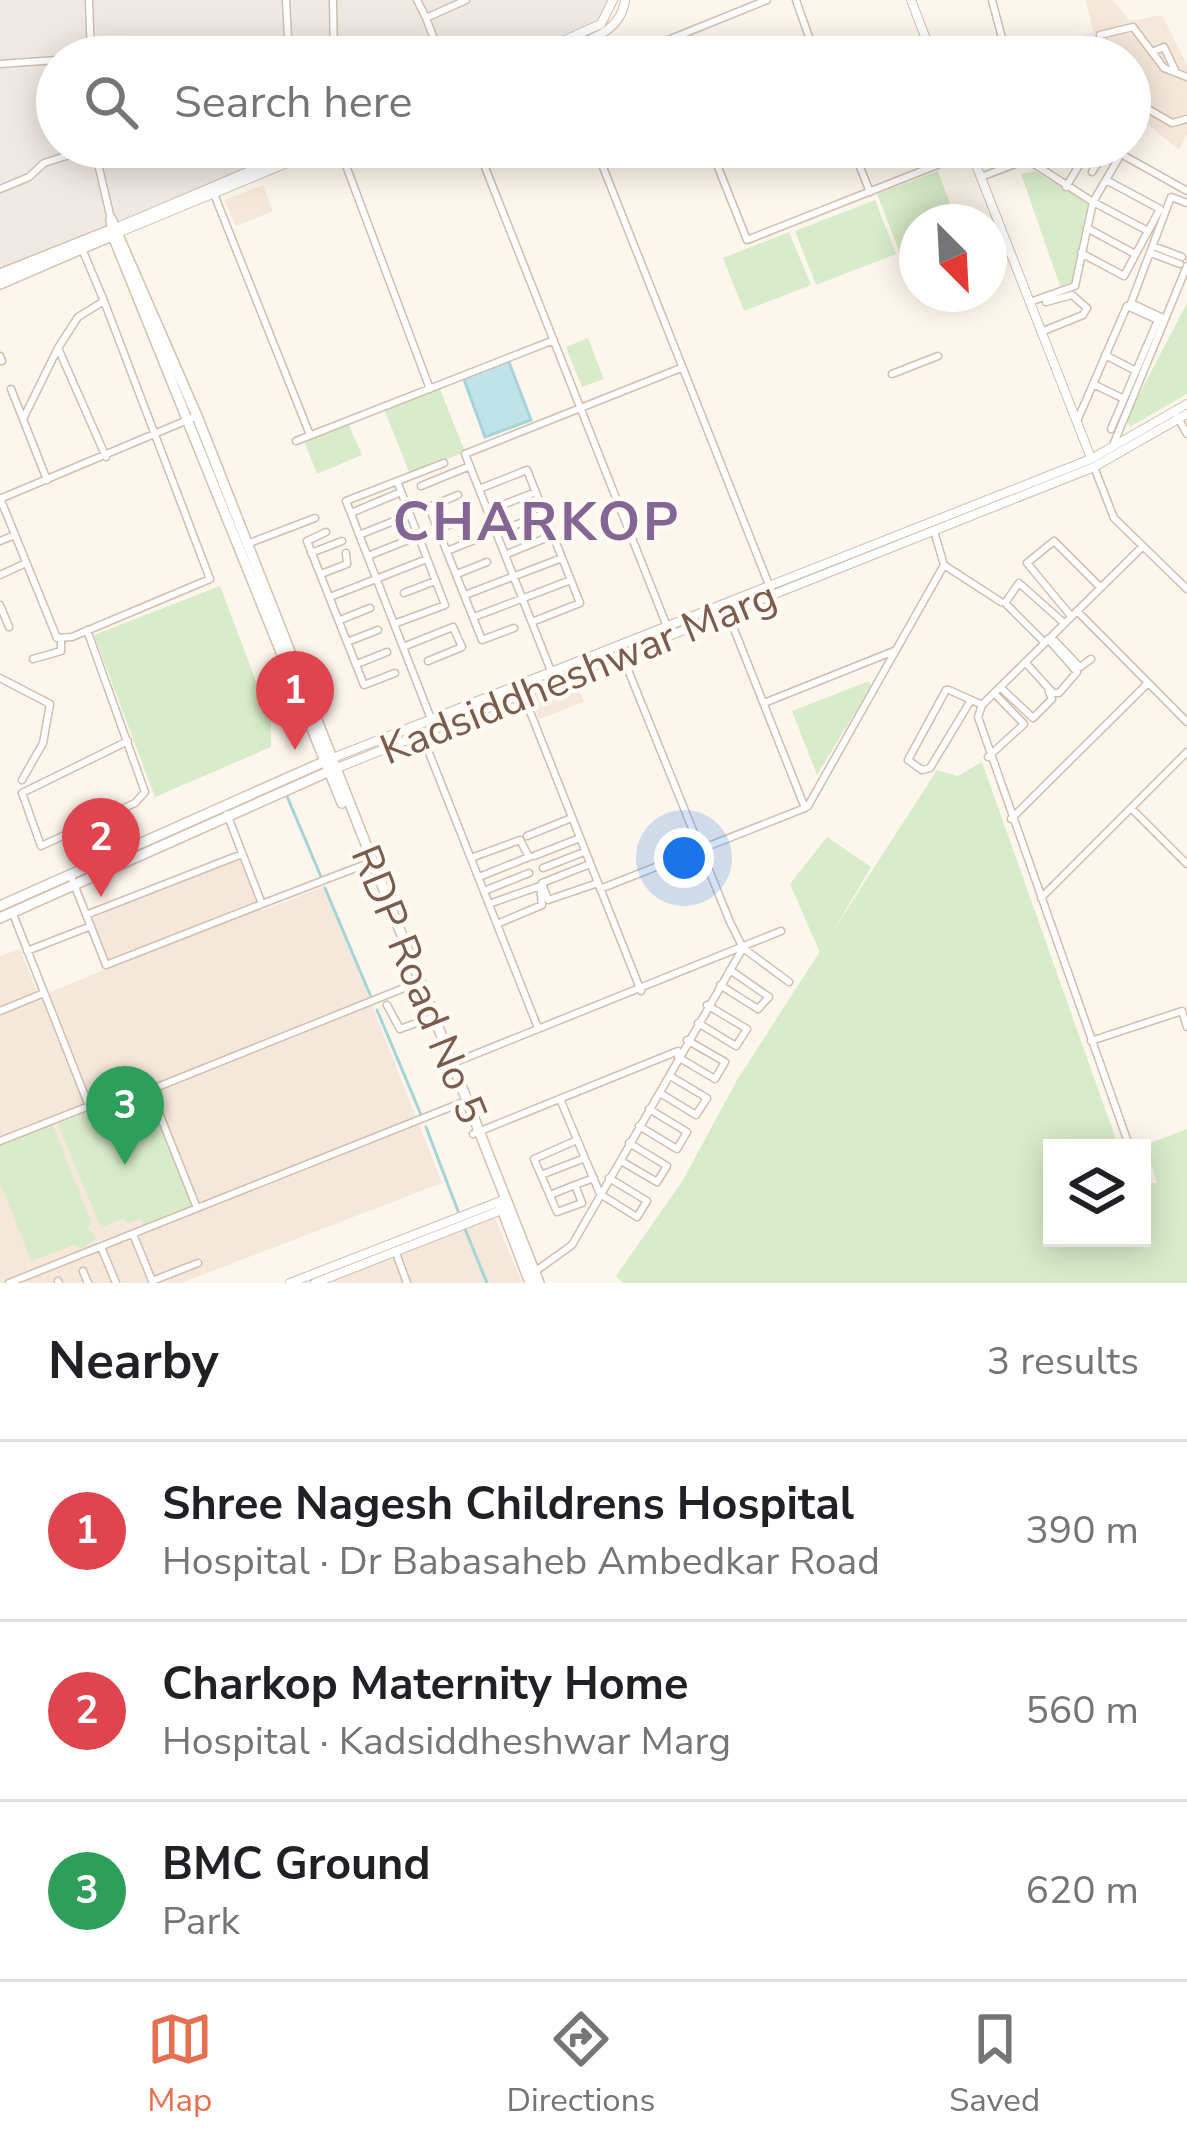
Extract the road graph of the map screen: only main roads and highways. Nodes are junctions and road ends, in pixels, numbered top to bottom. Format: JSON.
{"nodes":[{"id":1,"x":114,"y":229,"type":"junction"},
{"id":2,"x":0,"y":274,"type":"edge"},
{"id":3,"x":0,"y":284,"type":"edge"},
{"id":4,"x":330,"y":765,"type":"junction"},
{"id":5,"x":7,"y":907,"type":"edge"},
{"id":6,"x":0,"y":918,"type":"edge"},
{"id":7,"x":417,"y":983,"type":"junction"},
{"id":8,"x":448,"y":1065,"type":"junction"},
{"id":9,"x":533,"y":1279,"type":"edge"}],
"edges":[{"from":1,"to":2,"type":"main road"},
{"from":1,"to":3,"type":"main road"},
{"from":1,"to":4,"type":"main road"},
{"from":4,"to":5,"type":"main road","name":"Kadsiddheshwar Marg"},
{"from":4,"to":7,"type":"main road","name":"RDP Road No 5"},
{"from":4,"to":7,"type":"main road","name":"RDP Road No 5"},
{"from":5,"to":6,"type":"main road","name":"Kadsiddheshwar Marg"},
{"from":7,"to":8,"type":"main road","name":"RDP Road No 5"},
{"from":7,"to":8,"type":"main road","name":"RDP Road No 5"},
{"from":8,"to":9,"type":"main road","name":"RDP Road No 5"}]}
